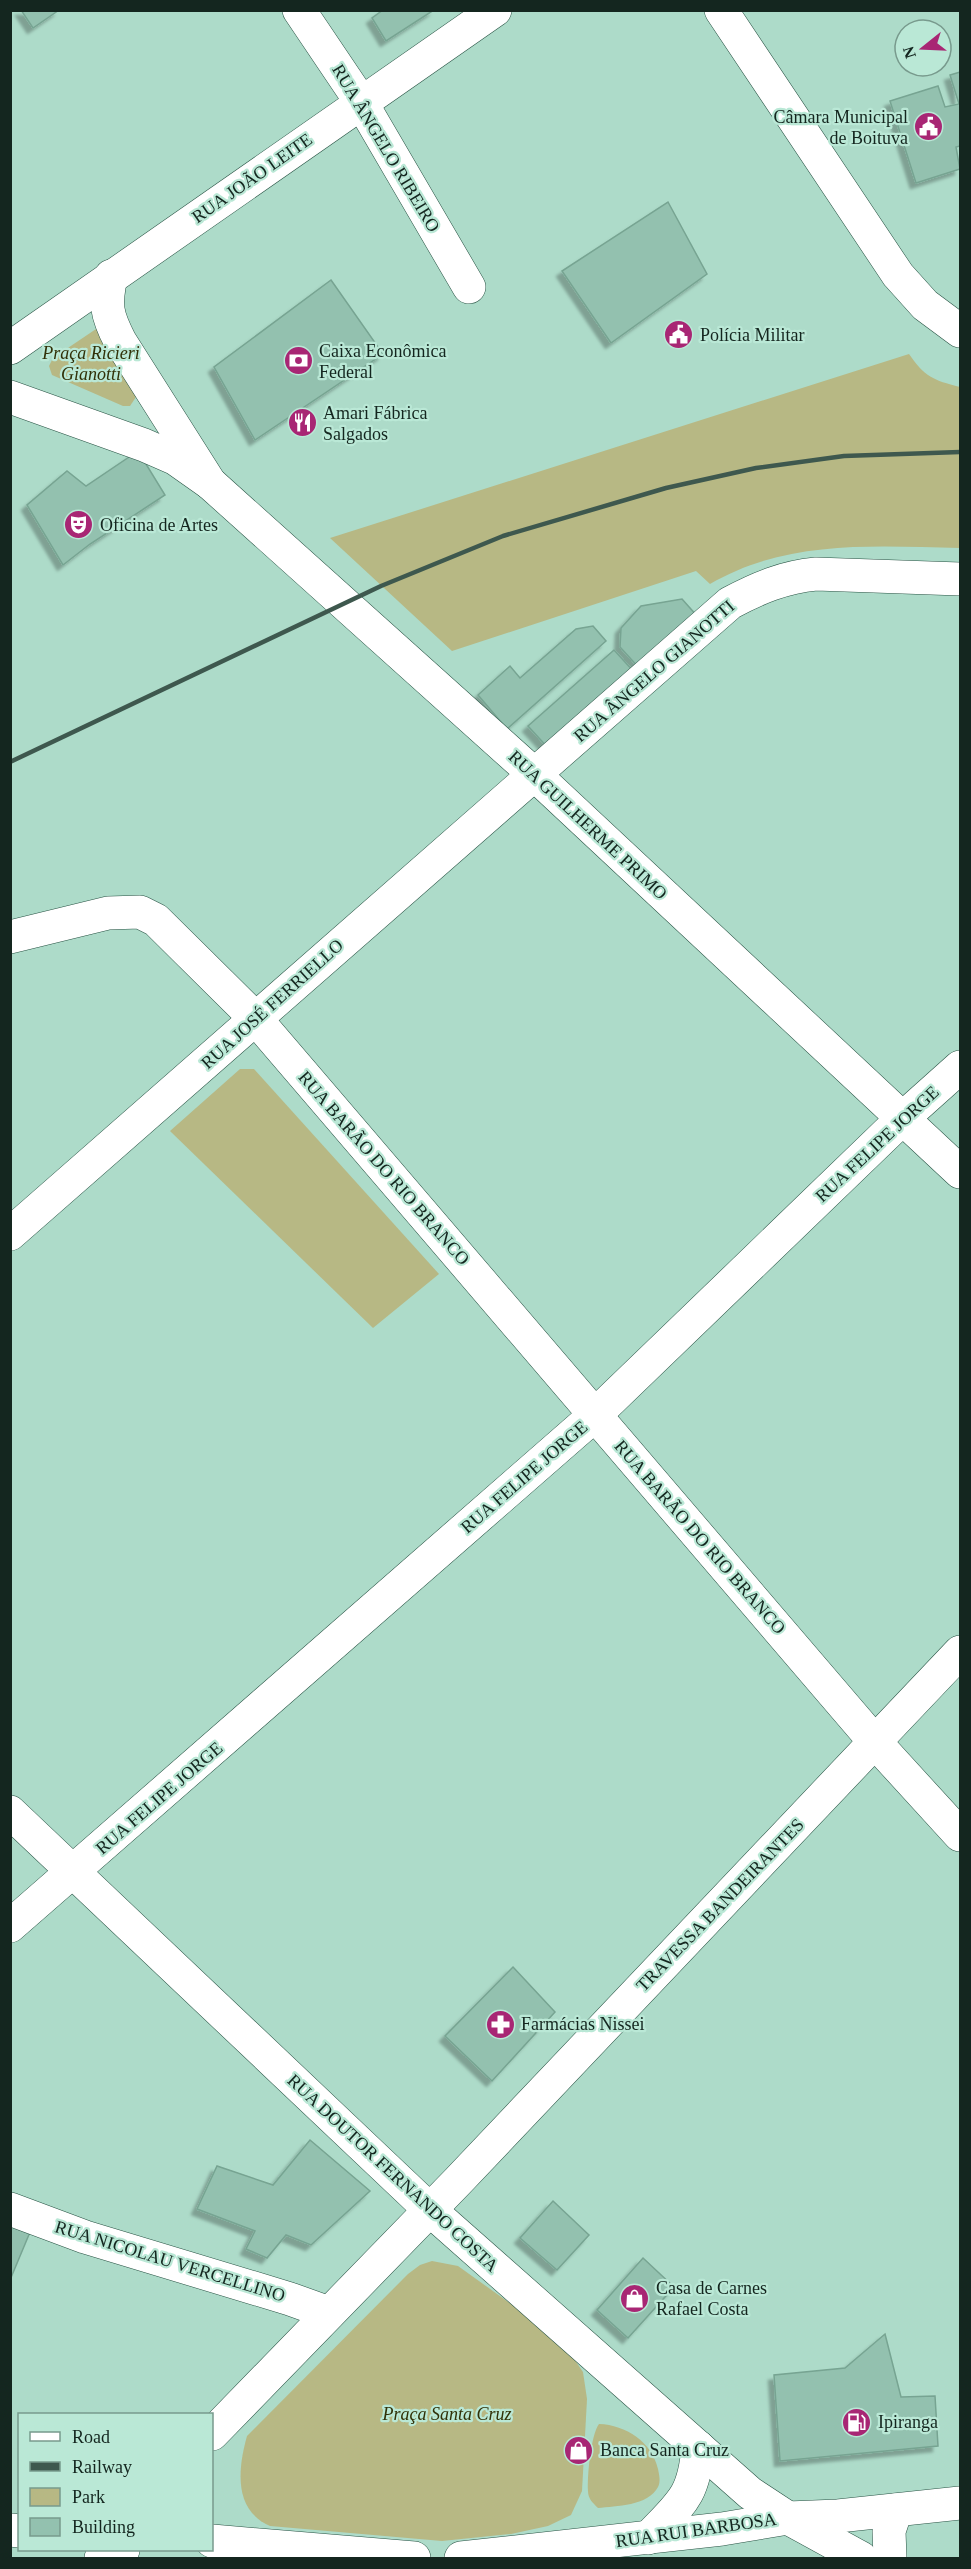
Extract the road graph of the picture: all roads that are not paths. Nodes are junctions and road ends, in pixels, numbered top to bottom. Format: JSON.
{"nodes":[{"id":1,"x":299,"y":10,"type":"edge"},
{"id":2,"x":495,"y":10,"type":"edge"},
{"id":3,"x":721,"y":10,"type":"edge"},
{"id":4,"x":361,"y":102,"type":"junction"},
{"id":5,"x":111,"y":276,"type":"junction"},
{"id":6,"x":469,"y":287,"type":"dead end"},
{"id":7,"x":960,"y":331,"type":"edge"},
{"id":8,"x":10,"y":348,"type":"edge"},
{"id":9,"x":10,"y":397,"type":"edge"},
{"id":10,"x":210,"y":483,"type":"junction"},
{"id":11,"x":960,"y":579,"type":"edge"},
{"id":12,"x":534,"y":774,"type":"junction"},
{"id":13,"x":10,"y":937,"type":"edge"},
{"id":14,"x":255,"y":1018,"type":"junction"},
{"id":15,"x":960,"y":1067,"type":"edge"},
{"id":16,"x":903,"y":1118,"type":"junction"},
{"id":17,"x":960,"y":1172,"type":"edge"},
{"id":18,"x":10,"y":1234,"type":"edge"},
{"id":19,"x":595,"y":1415,"type":"junction"},
{"id":20,"x":960,"y":1652,"type":"edge"},
{"id":21,"x":876,"y":1742,"type":"junction"},
{"id":22,"x":10,"y":1812,"type":"edge"},
{"id":23,"x":960,"y":1835,"type":"edge"},
{"id":24,"x":74,"y":1873,"type":"junction"},
{"id":25,"x":10,"y":1926,"type":"edge"},
{"id":26,"x":10,"y":2209,"type":"edge"},
{"id":27,"x":430,"y":2210,"type":"junction"},
{"id":28,"x":329,"y":2313,"type":"junction"},
{"id":29,"x":213,"y":2433,"type":"edge"},
{"id":30,"x":698,"y":2447,"type":"junction"},
{"id":31,"x":960,"y":2503,"type":"edge"},
{"id":32,"x":896,"y":2510,"type":"junction"},
{"id":33,"x":788,"y":2518,"type":"junction"},
{"id":34,"x":214,"y":2535,"type":"edge"},
{"id":35,"x":648,"y":2538,"type":"junction"},
{"id":36,"x":121,"y":2551,"type":"edge"},
{"id":37,"x":101,"y":2559,"type":"edge"},
{"id":38,"x":414,"y":2559,"type":"edge"},
{"id":39,"x":461,"y":2559,"type":"edge"},
{"id":40,"x":861,"y":2559,"type":"edge"},
{"id":41,"x":890,"y":2559,"type":"edge"}],
"edges":[{"from":1,"to":4,"type":"street","name":"RUA ÂNGELO RIBEIRO"},
{"from":2,"to":4,"type":"street","name":"RUA JOÃO LEITE"},
{"from":3,"to":7,"type":"street"},
{"from":4,"to":5,"type":"street","name":"RUA JOÃO LEITE"},
{"from":4,"to":6,"type":"street","name":"RUA ÂNGELO RIBEIRO"},
{"from":5,"to":8,"type":"street","name":"RUA JOÃO LEITE"},
{"from":5,"to":10,"type":"street"},
{"from":9,"to":10,"type":"street"},
{"from":10,"to":12,"type":"street","name":"RUA GUILHERME PRIMO"},
{"from":11,"to":12,"type":"street","name":"RUA ÂNGELO GIANOTTI"},
{"from":12,"to":14,"type":"street","name":"RUA JOSÉ FERRIELLO"},
{"from":12,"to":16,"type":"street","name":"RUA GUILHERME PRIMO"},
{"from":13,"to":14,"type":"street","name":"RUA BARÃO DO RIO BRANCO"},
{"from":14,"to":18,"type":"street","name":"RUA JOSÉ FERRIELLO"},
{"from":14,"to":19,"type":"street","name":"RUA BARÃO DO RIO BRANCO"},
{"from":15,"to":16,"type":"street","name":"RUA FELIPE JORGE"},
{"from":16,"to":17,"type":"street","name":"RUA GUILHERME PRIMO"},
{"from":16,"to":19,"type":"street","name":"RUA FELIPE JORGE"},
{"from":19,"to":21,"type":"street","name":"RUA BARÃO DO RIO BRANCO"},
{"from":19,"to":24,"type":"street","name":"RUA FELIPE JORGE"},
{"from":20,"to":21,"type":"street","name":"TRAVESSA BANDEIRANTES"},
{"from":21,"to":23,"type":"street","name":"RUA BARÃO DO RIO BRANCO"},
{"from":21,"to":27,"type":"street","name":"TRAVESSA BANDEIRANTES"},
{"from":22,"to":24,"type":"street","name":"RUA DOUTOR FERNANDO COSTA"},
{"from":24,"to":25,"type":"street","name":"RUA FELIPE JORGE"},
{"from":24,"to":27,"type":"street","name":"RUA DOUTOR FERNANDO COSTA"},
{"from":26,"to":28,"type":"street","name":"RUA NICOLAU VERCELLINO"},
{"from":27,"to":28,"type":"street"},
{"from":27,"to":30,"type":"street","name":"RUA DOUTOR FERNANDO COSTA"},
{"from":28,"to":29,"type":"street"},
{"from":30,"to":33,"type":"street","name":"RUA DOUTOR FERNANDO COSTA"},
{"from":30,"to":35,"type":"street"},
{"from":31,"to":32,"type":"street","name":"RUA RUI BARBOSA"},
{"from":32,"to":33,"type":"street","name":"RUA RUI BARBOSA"},
{"from":32,"to":41,"type":"street"},
{"from":33,"to":35,"type":"street","name":"RUA RUI BARBOSA"},
{"from":33,"to":40,"type":"street","name":"RUA DOUTOR FERNANDO COSTA"},
{"from":34,"to":38,"type":"street"},
{"from":35,"to":39,"type":"street","name":"RUA RUI BARBOSA"},
{"from":36,"to":37,"type":"street"}]}
